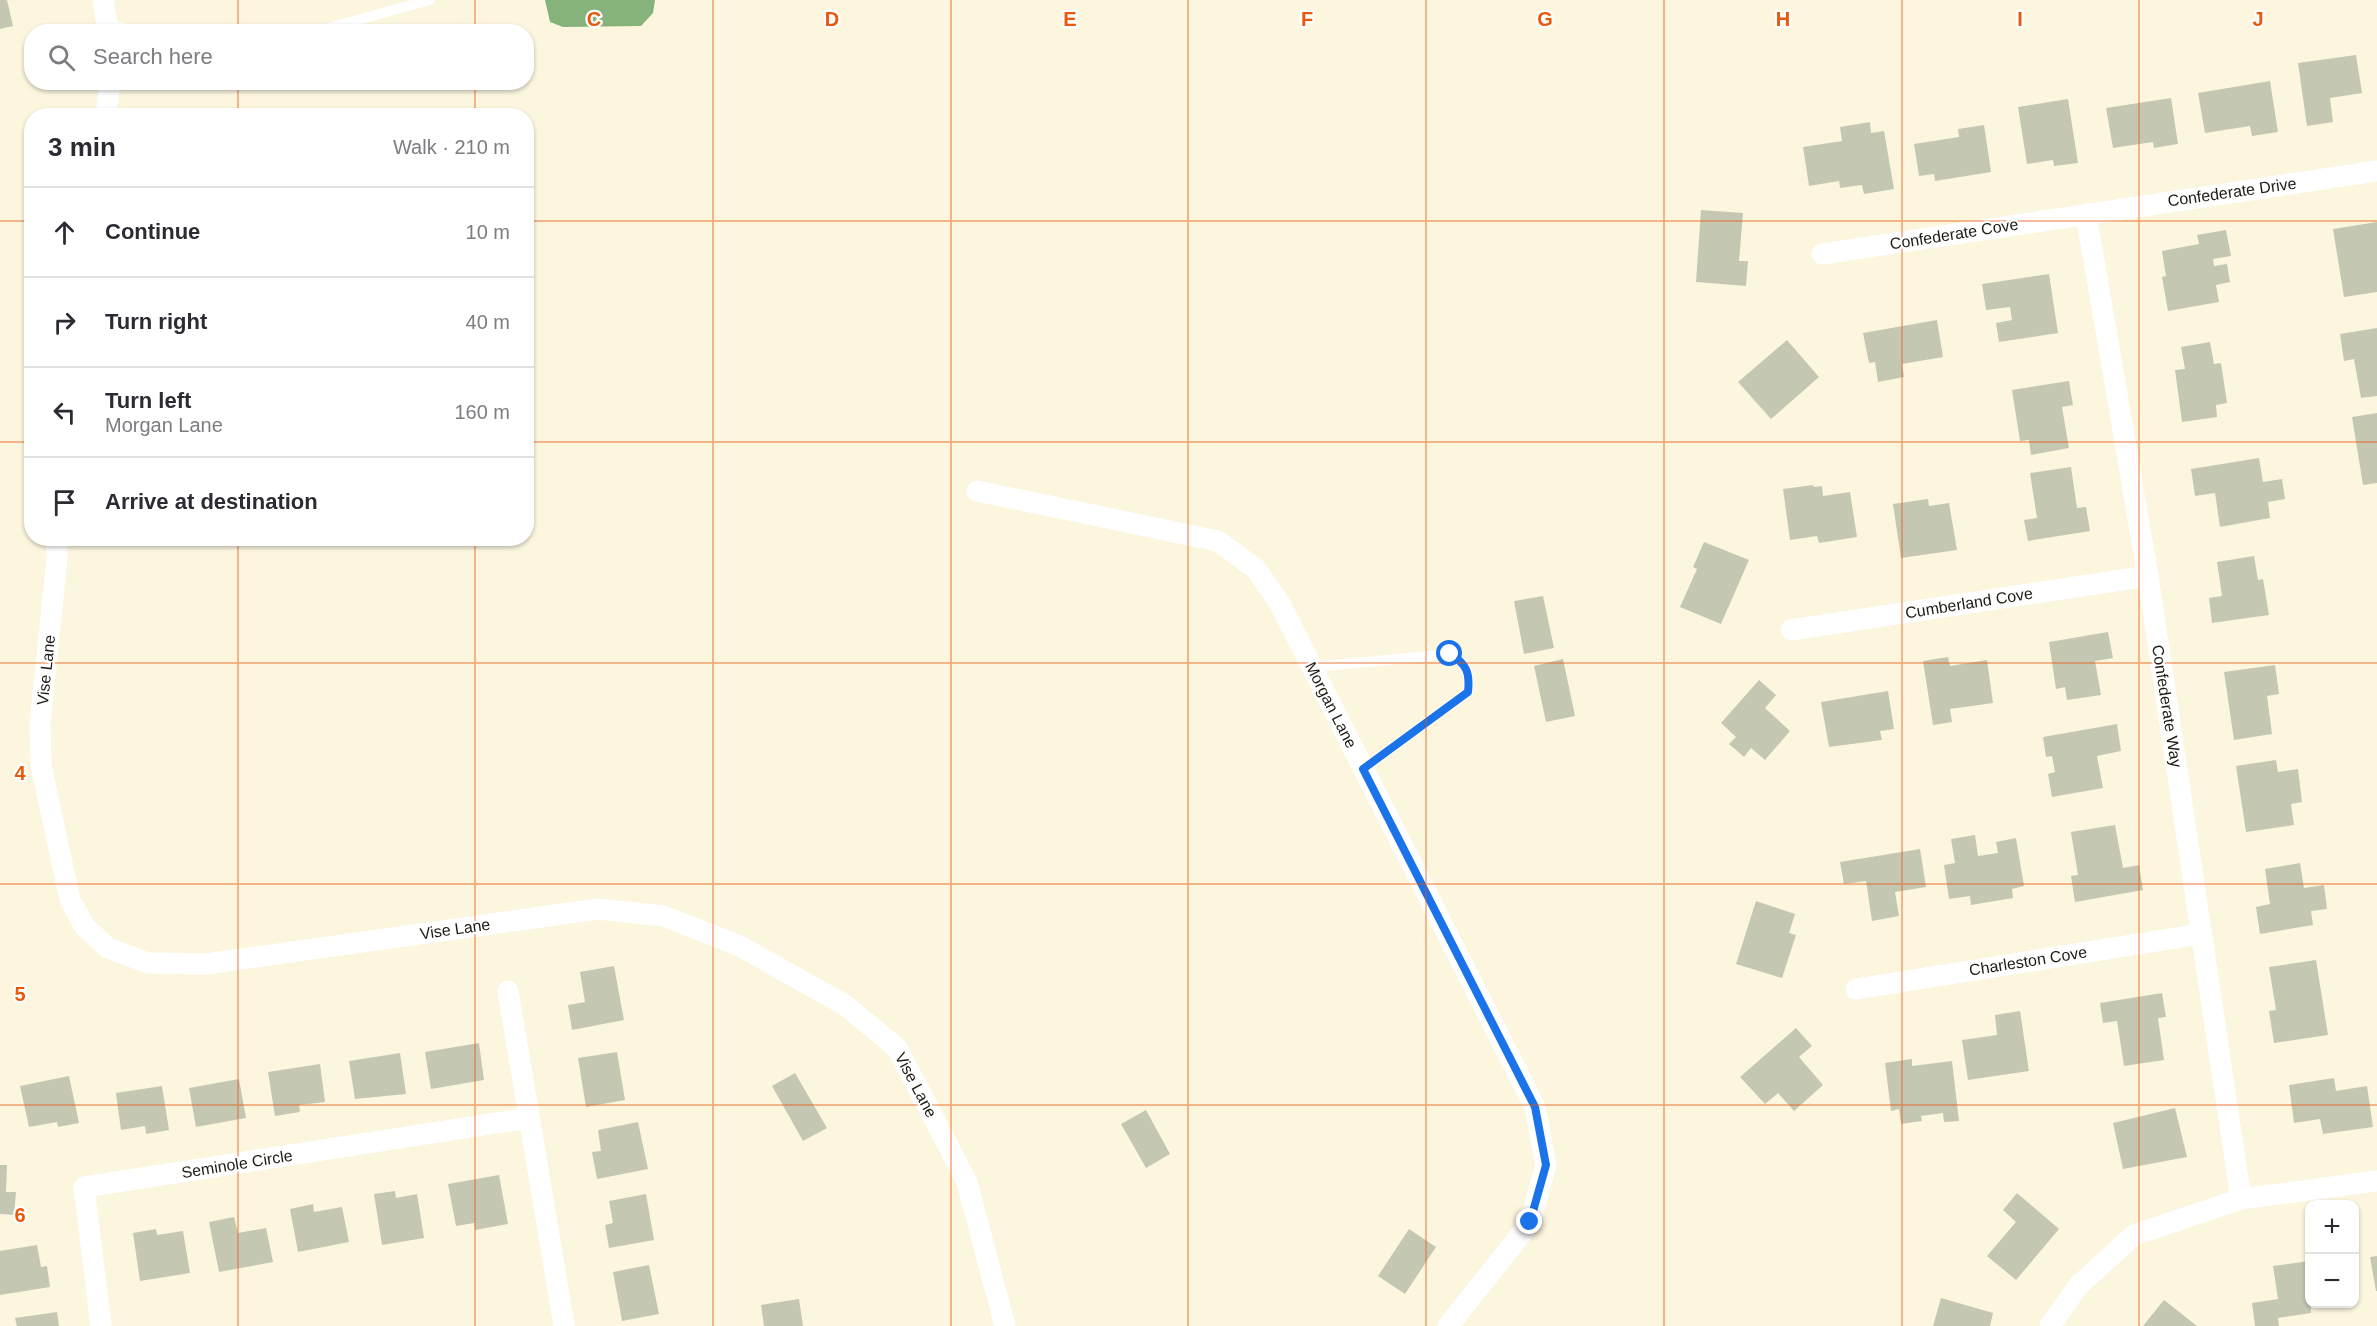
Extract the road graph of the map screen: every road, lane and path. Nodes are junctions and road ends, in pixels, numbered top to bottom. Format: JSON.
{"nodes":[{"id":1,"x":103,"y":0,"type":"edge"},
{"id":2,"x":430,"y":0,"type":"edge"},
{"id":3,"x":106,"y":24,"type":"edge"},
{"id":4,"x":343,"y":24,"type":"edge"},
{"id":5,"x":109,"y":90,"type":"edge"},
{"id":6,"x":107,"y":108,"type":"edge"},
{"id":7,"x":2377,"y":171,"type":"edge"},
{"id":8,"x":2086,"y":214,"type":"junction"},
{"id":9,"x":1822,"y":254,"type":"dead end"},
{"id":10,"x":977,"y":490,"type":"dead end"},
{"id":11,"x":56,"y":546,"type":"edge"},
{"id":12,"x":2148,"y":576,"type":"junction"},
{"id":13,"x":1791,"y":630,"type":"dead end"},
{"id":14,"x":1312,"y":667,"type":"junction"},
{"id":15,"x":1363,"y":769,"type":"junction"},
{"id":16,"x":2201,"y":934,"type":"junction"},
{"id":17,"x":1856,"y":989,"type":"dead end"},
{"id":18,"x":508,"y":991,"type":"dead end"},
{"id":19,"x":529,"y":1118,"type":"junction"},
{"id":20,"x":2377,"y":1181,"type":"edge"},
{"id":21,"x":2241,"y":1199,"type":"junction"},
{"id":22,"x":101,"y":1326,"type":"edge"},
{"id":23,"x":564,"y":1326,"type":"edge"},
{"id":24,"x":1005,"y":1326,"type":"edge"},
{"id":25,"x":1448,"y":1326,"type":"edge"},
{"id":26,"x":2050,"y":1326,"type":"edge"}],
"edges":[{"from":1,"to":3,"type":"street"},
{"from":2,"to":4,"type":"lane"},
{"from":5,"to":6,"type":"street"},
{"from":7,"to":8,"type":"street","name":"Confederate Drive"},
{"from":8,"to":9,"type":"street","name":"Confederate Cove"},
{"from":8,"to":12,"type":"street","name":"Confederate Way"},
{"from":10,"to":14,"type":"street","name":"Morgan Lane"},
{"from":11,"to":24,"type":"street","name":"Vise Lane"},
{"from":12,"to":13,"type":"street","name":"Cumberland Cove"},
{"from":12,"to":16,"type":"street","name":"Confederate Way"},
{"from":14,"to":15,"type":"street","name":"Morgan Lane"},
{"from":14,"to":15,"type":"lane"},
{"from":15,"to":25,"type":"street","name":"Morgan Lane"},
{"from":16,"to":17,"type":"street","name":"Charleston Cove"},
{"from":16,"to":21,"type":"street","name":"Confederate Way"},
{"from":18,"to":19,"type":"street"},
{"from":19,"to":22,"type":"street","name":"Seminole Circle"},
{"from":19,"to":23,"type":"street"},
{"from":20,"to":21,"type":"street"},
{"from":21,"to":26,"type":"street"}]}
